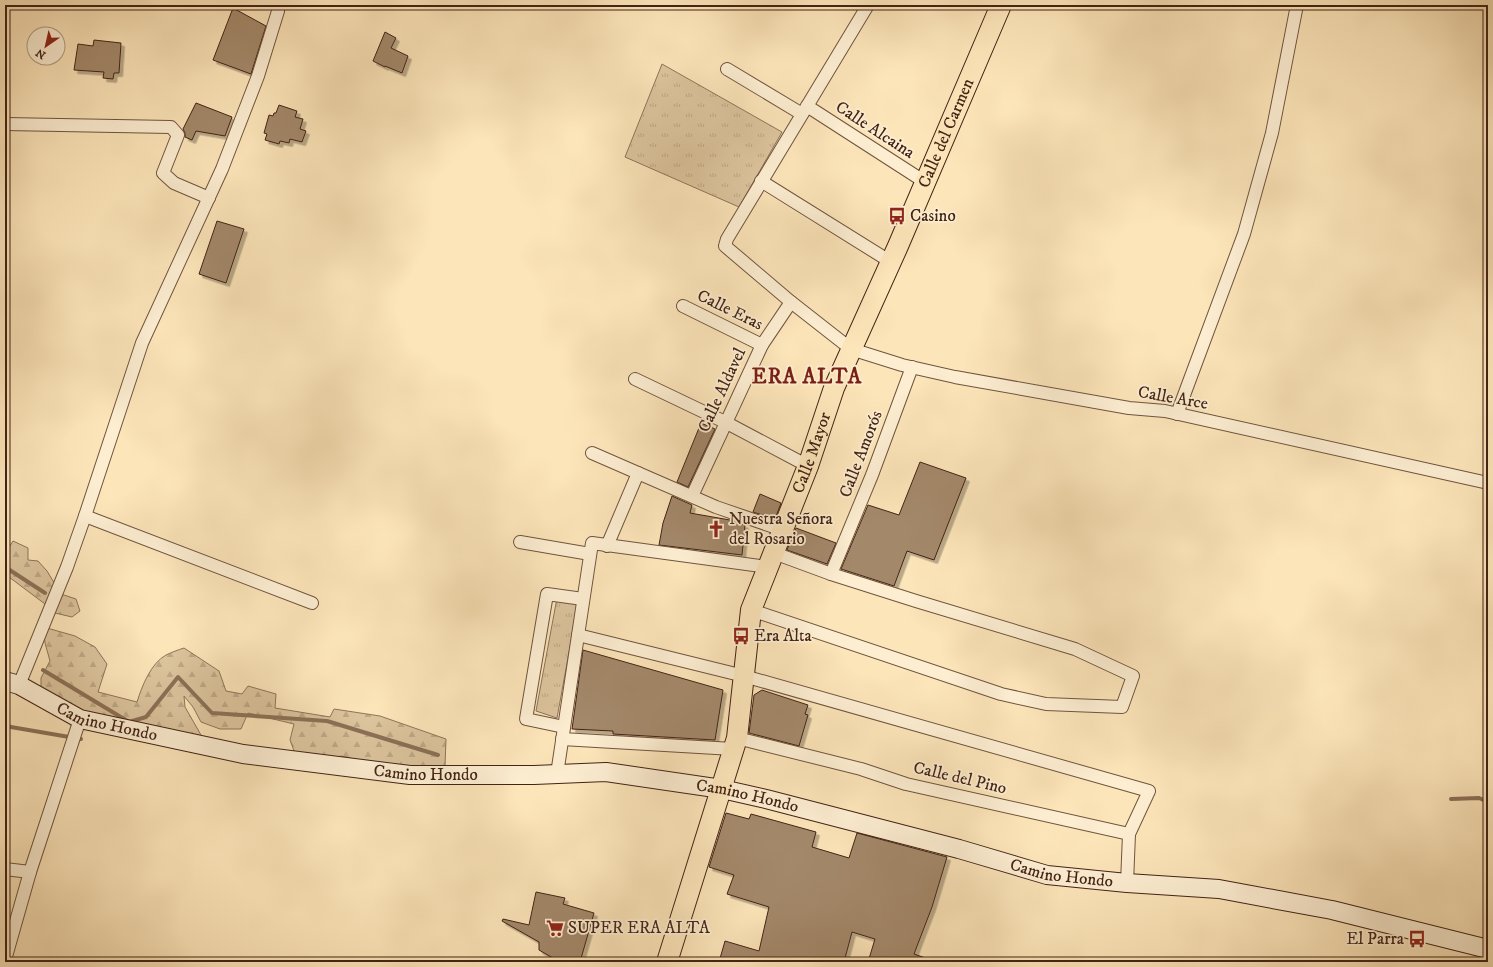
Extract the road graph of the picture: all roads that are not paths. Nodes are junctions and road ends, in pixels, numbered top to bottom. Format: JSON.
{"nodes":[{"id":1,"x":868,"y":5,"type":"edge"},
{"id":2,"x":1001,"y":5,"type":"edge"},
{"id":3,"x":1298,"y":5,"type":"edge"},
{"id":4,"x":278,"y":11,"type":"dead end"},
{"id":5,"x":727,"y":70,"type":"dead end"},
{"id":6,"x":804,"y":110,"type":"junction"},
{"id":7,"x":5,"y":124,"type":"edge"},
{"id":8,"x":761,"y":181,"type":"junction"},
{"id":9,"x":925,"y":182,"type":"junction"},
{"id":10,"x":209,"y":198,"type":"junction"},
{"id":11,"x":891,"y":262,"type":"junction"},
{"id":12,"x":791,"y":302,"type":"junction"},
{"id":13,"x":683,"y":306,"type":"dead end"},
{"id":14,"x":762,"y":345,"type":"junction"},
{"id":15,"x":851,"y":349,"type":"junction"},
{"id":16,"x":912,"y":367,"type":"junction"},
{"id":17,"x":636,"y":379,"type":"dead end"},
{"id":18,"x":1177,"y":414,"type":"junction"},
{"id":19,"x":725,"y":422,"type":"junction"},
{"id":20,"x":592,"y":453,"type":"dead end"},
{"id":21,"x":808,"y":466,"type":"junction"},
{"id":22,"x":638,"y":472,"type":"junction"},
{"id":23,"x":1488,"y":483,"type":"edge"},
{"id":24,"x":692,"y":496,"type":"junction"},
{"id":25,"x":85,"y":516,"type":"junction"},
{"id":26,"x":783,"y":530,"type":"junction"},
{"id":27,"x":520,"y":542,"type":"dead end"},
{"id":28,"x":607,"y":546,"type":"junction"},
{"id":29,"x":590,"y":554,"type":"junction"},
{"id":30,"x":771,"y":560,"type":"junction"},
{"id":31,"x":831,"y":574,"type":"junction"},
{"id":32,"x":583,"y":599,"type":"junction"},
{"id":33,"x":312,"y":603,"type":"dead end"},
{"id":34,"x":751,"y":610,"type":"junction"},
{"id":35,"x":578,"y":635,"type":"junction"},
{"id":36,"x":744,"y":676,"type":"junction"},
{"id":37,"x":12,"y":683,"type":"edge"},
{"id":38,"x":76,"y":731,"type":"junction"},
{"id":39,"x":563,"y":733,"type":"junction"},
{"id":40,"x":735,"y":744,"type":"junction"},
{"id":41,"x":557,"y":774,"type":"junction"},
{"id":42,"x":722,"y":789,"type":"junction"},
{"id":43,"x":1129,"y":834,"type":"junction"},
{"id":44,"x":5,"y":869,"type":"edge"},
{"id":45,"x":30,"y":872,"type":"junction"},
{"id":46,"x":1126,"y":883,"type":"junction"},
{"id":47,"x":1488,"y":949,"type":"edge"},
{"id":48,"x":5,"y":960,"type":"edge"},
{"id":49,"x":667,"y":962,"type":"edge"}],
"edges":[{"from":1,"to":6,"type":"street"},
{"from":2,"to":9,"type":"main road","name":"Calle del Carmen"},
{"from":3,"to":18,"type":"street"},
{"from":4,"to":10,"type":"street"},
{"from":5,"to":6,"type":"street","name":"Calle Alcaina"},
{"from":6,"to":8,"type":"street"},
{"from":6,"to":9,"type":"street","name":"Calle Alcaina"},
{"from":7,"to":10,"type":"street"},
{"from":8,"to":11,"type":"street"},
{"from":8,"to":12,"type":"street"},
{"from":9,"to":11,"type":"main road","name":"Calle del Carmen"},
{"from":10,"to":25,"type":"street"},
{"from":11,"to":15,"type":"main road","name":"Calle del Carmen"},
{"from":12,"to":14,"type":"street","name":"Calle Aldavel"},
{"from":12,"to":15,"type":"street"},
{"from":13,"to":14,"type":"street","name":"Calle Eras"},
{"from":14,"to":19,"type":"street","name":"Calle Aldavel"},
{"from":15,"to":16,"type":"street","name":"Calle Arce"},
{"from":15,"to":21,"type":"main road","name":"Calle Mayor"},
{"from":16,"to":18,"type":"street","name":"Calle Arce"},
{"from":16,"to":31,"type":"street","name":"Calle Amorós"},
{"from":17,"to":19,"type":"street"},
{"from":18,"to":23,"type":"street","name":"Calle Arce"},
{"from":19,"to":21,"type":"street"},
{"from":19,"to":24,"type":"street","name":"Calle Aldavel"},
{"from":20,"to":22,"type":"street"},
{"from":21,"to":26,"type":"main road","name":"Calle Mayor"},
{"from":22,"to":24,"type":"street"},
{"from":22,"to":28,"type":"street"},
{"from":24,"to":26,"type":"street"},
{"from":25,"to":33,"type":"street"},
{"from":25,"to":37,"type":"street"},
{"from":26,"to":30,"type":"main road","name":"Calle Mayor"},
{"from":27,"to":29,"type":"street"},
{"from":28,"to":29,"type":"street"},
{"from":28,"to":30,"type":"street"},
{"from":29,"to":32,"type":"street"},
{"from":30,"to":31,"type":"street"},
{"from":30,"to":34,"type":"main road","name":"Calle Mayor"},
{"from":31,"to":34,"type":"street"},
{"from":32,"to":35,"type":"street"},
{"from":32,"to":39,"type":"street","name":"Calle del Pino"},
{"from":34,"to":36,"type":"main road","name":"Calle Mayor"},
{"from":35,"to":36,"type":"street"},
{"from":35,"to":39,"type":"street"},
{"from":36,"to":40,"type":"main road","name":"Calle Mayor"},
{"from":36,"to":43,"type":"street"},
{"from":37,"to":38,"type":"main road","name":"Camino Hondo"},
{"from":38,"to":41,"type":"main road","name":"Camino Hondo"},
{"from":38,"to":45,"type":"street"},
{"from":39,"to":40,"type":"street","name":"Calle del Pino"},
{"from":39,"to":41,"type":"street"},
{"from":40,"to":42,"type":"main road","name":"Calle Mayor"},
{"from":40,"to":43,"type":"street","name":"Calle del Pino"},
{"from":41,"to":42,"type":"main road","name":"Camino Hondo"},
{"from":42,"to":46,"type":"main road","name":"Camino Hondo"},
{"from":42,"to":49,"type":"main road","name":"Calle Mayor"},
{"from":43,"to":46,"type":"street"},
{"from":44,"to":45,"type":"street"},
{"from":45,"to":48,"type":"street"},
{"from":46,"to":47,"type":"main road","name":"Camino Hondo"}]}
